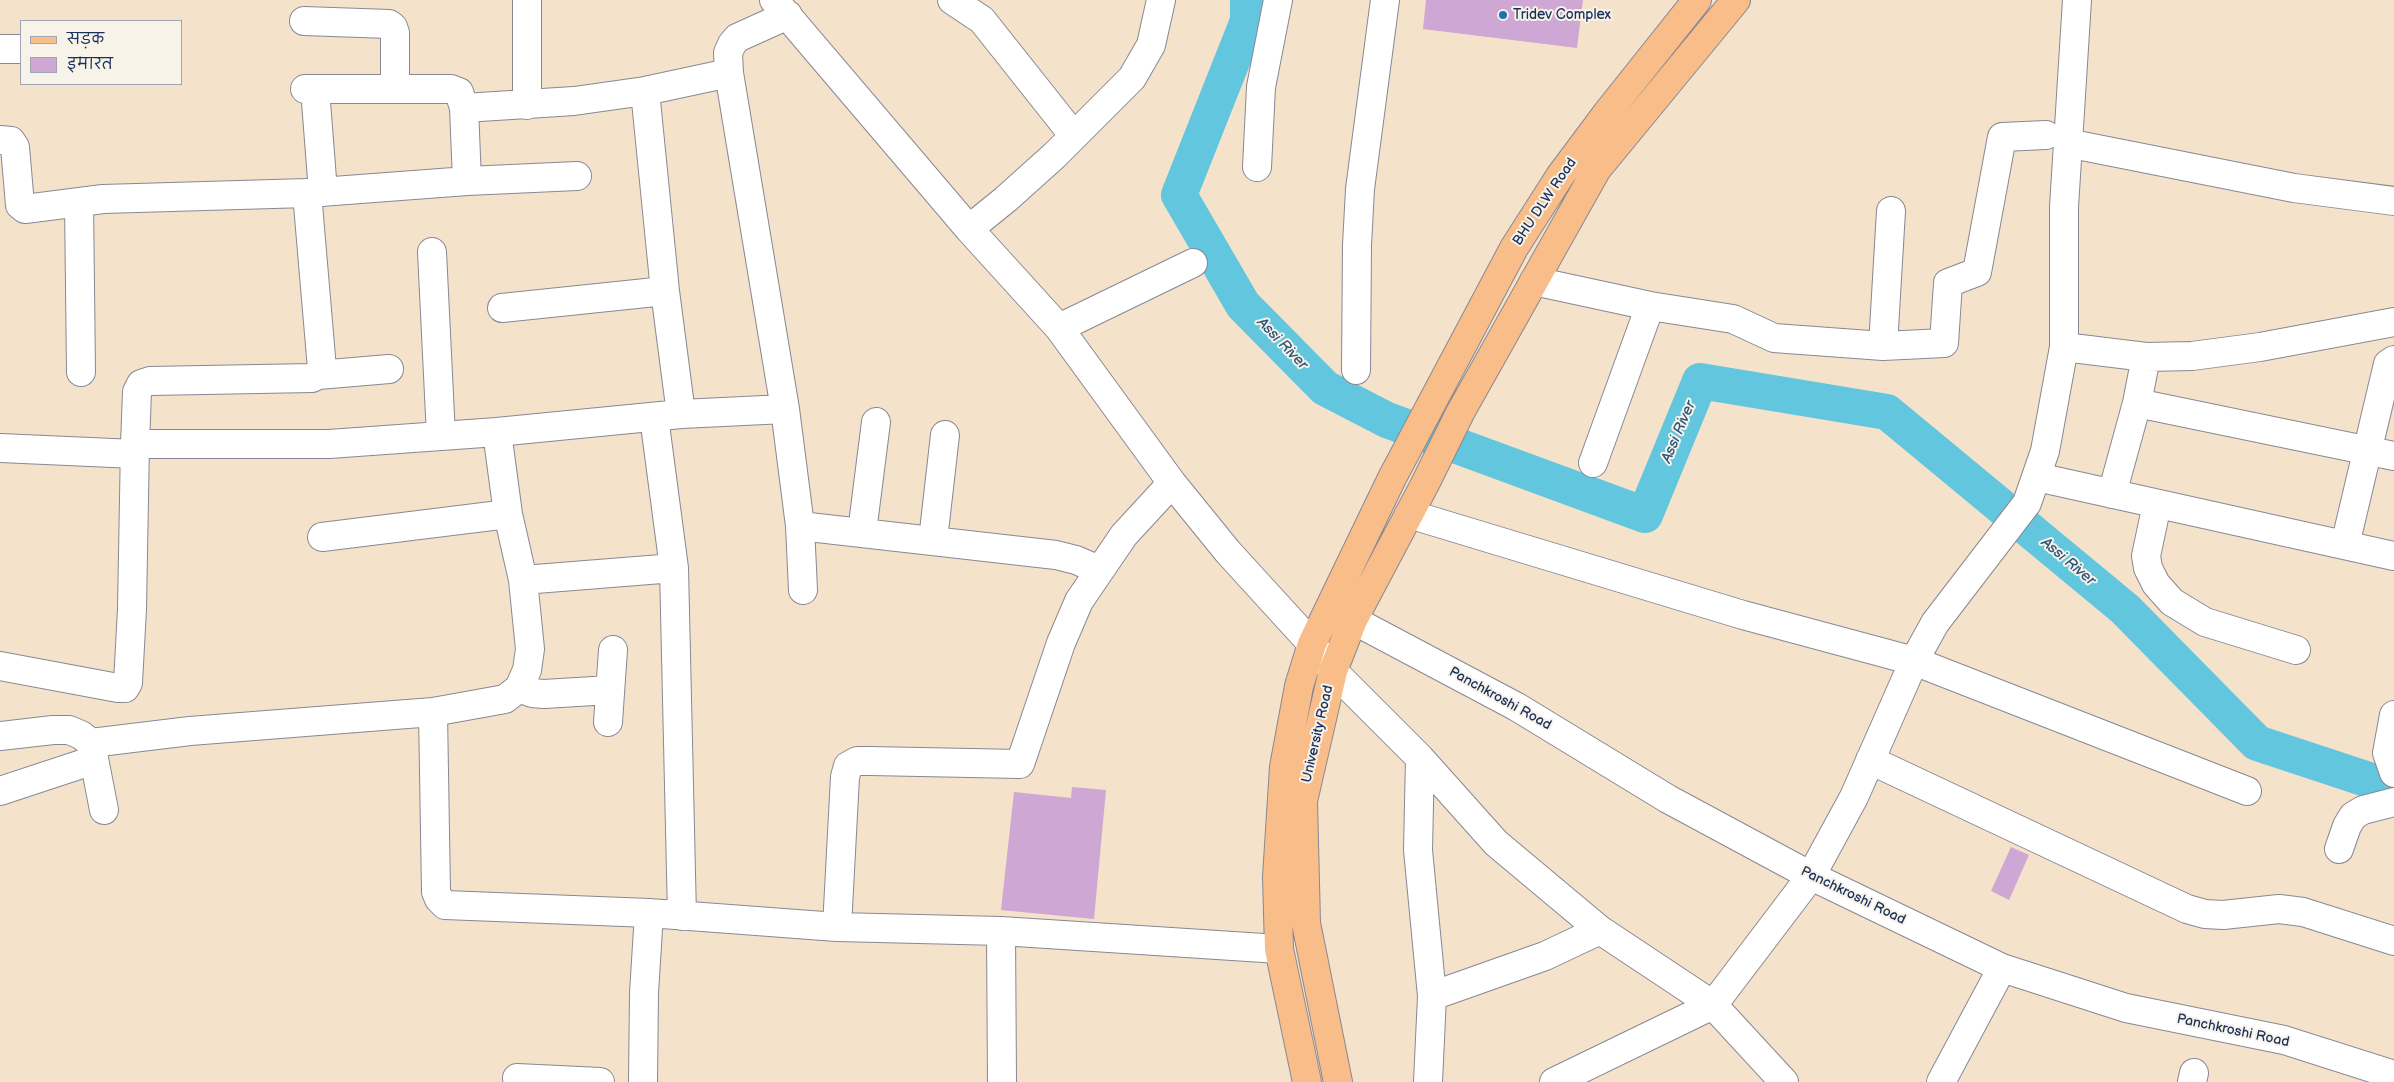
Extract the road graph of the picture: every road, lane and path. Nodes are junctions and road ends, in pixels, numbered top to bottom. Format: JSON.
{"nodes":[{"id":1,"x":527,"y":0,"type":"edge"},
{"id":2,"x":952,"y":0,"type":"edge"},
{"id":3,"x":1161,"y":0,"type":"edge"},
{"id":4,"x":1278,"y":0,"type":"edge"},
{"id":5,"x":1385,"y":0,"type":"edge"},
{"id":6,"x":1697,"y":0,"type":"edge"},
{"id":7,"x":1736,"y":0,"type":"edge"},
{"id":8,"x":2076,"y":0,"type":"edge"},
{"id":9,"x":781,"y":7,"type":"edge"},
{"id":10,"x":304,"y":21,"type":"dead end"},
{"id":11,"x":0,"y":49,"type":"edge"},
{"id":12,"x":20,"y":49,"type":"edge"},
{"id":13,"x":729,"y":73,"type":"junction"},
{"id":14,"x":395,"y":89,"type":"junction"},
{"id":15,"x":645,"y":91,"type":"junction"},
{"id":16,"x":527,"y":105,"type":"junction"},
{"id":17,"x":464,"y":108,"type":"junction"},
{"id":18,"x":1074,"y":136,"type":"junction"},
{"id":19,"x":2056,"y":139,"type":"junction"},
{"id":20,"x":0,"y":140,"type":"edge"},
{"id":21,"x":1257,"y":167,"type":"dead end"},
{"id":22,"x":577,"y":176,"type":"dead end"},
{"id":23,"x":466,"y":181,"type":"junction"},
{"id":24,"x":315,"y":193,"type":"junction"},
{"id":25,"x":2394,"y":201,"type":"edge"},
{"id":26,"x":80,"y":202,"type":"junction"},
{"id":27,"x":1891,"y":211,"type":"dead end"},
{"id":28,"x":969,"y":228,"type":"junction"},
{"id":29,"x":432,"y":252,"type":"dead end"},
{"id":30,"x":1193,"y":263,"type":"dead end"},
{"id":31,"x":1534,"y":282,"type":"junction"},
{"id":32,"x":665,"y":291,"type":"junction"},
{"id":33,"x":1650,"y":306,"type":"junction"},
{"id":34,"x":502,"y":308,"type":"dead end"},
{"id":35,"x":2394,"y":322,"type":"edge"},
{"id":36,"x":1059,"y":328,"type":"junction"},
{"id":37,"x":1883,"y":346,"type":"junction"},
{"id":38,"x":2064,"y":347,"type":"junction"},
{"id":39,"x":2146,"y":357,"type":"junction"},
{"id":40,"x":2394,"y":360,"type":"edge"},
{"id":41,"x":390,"y":369,"type":"dead end"},
{"id":42,"x":1356,"y":370,"type":"dead end"},
{"id":43,"x":81,"y":372,"type":"dead end"},
{"id":44,"x":318,"y":374,"type":"junction"},
{"id":45,"x":2137,"y":403,"type":"junction"},
{"id":46,"x":785,"y":409,"type":"junction"},
{"id":47,"x":681,"y":414,"type":"junction"},
{"id":48,"x":1460,"y":414,"type":"joint"},
{"id":49,"x":654,"y":417,"type":"junction"},
{"id":50,"x":876,"y":422,"type":"dead end"},
{"id":51,"x":497,"y":432,"type":"junction"},
{"id":52,"x":945,"y":435,"type":"dead end"},
{"id":53,"x":442,"y":436,"type":"junction"},
{"id":54,"x":0,"y":448,"type":"edge"},
{"id":55,"x":135,"y":449,"type":"junction"},
{"id":56,"x":2367,"y":451,"type":"junction"},
{"id":57,"x":2394,"y":456,"type":"edge"},
{"id":58,"x":1594,"y":463,"type":"dead end"},
{"id":59,"x":2037,"y":477,"type":"junction"},
{"id":60,"x":1172,"y":482,"type":"junction"},
{"id":61,"x":2112,"y":494,"type":"junction"},
{"id":62,"x":2157,"y":504,"type":"junction"},
{"id":63,"x":508,"y":514,"type":"junction"},
{"id":64,"x":1409,"y":514,"type":"junction"},
{"id":65,"x":800,"y":526,"type":"junction"},
{"id":66,"x":862,"y":532,"type":"junction"},
{"id":67,"x":322,"y":537,"type":"dead end"},
{"id":68,"x":933,"y":540,"type":"junction"},
{"id":69,"x":2346,"y":545,"type":"junction"},
{"id":70,"x":2394,"y":556,"type":"edge"},
{"id":71,"x":674,"y":568,"type":"junction"},
{"id":72,"x":1099,"y":570,"type":"junction"},
{"id":73,"x":522,"y":580,"type":"junction"},
{"id":74,"x":802,"y":590,"type":"dead end"},
{"id":75,"x":1353,"y":620,"type":"junction"},
{"id":76,"x":1312,"y":644,"type":"junction"},
{"id":77,"x":613,"y":650,"type":"dead end"},
{"id":78,"x":2296,"y":650,"type":"dead end"},
{"id":79,"x":1914,"y":661,"type":"junction"},
{"id":80,"x":0,"y":666,"type":"edge"},
{"id":81,"x":1332,"y":670,"type":"junction"},
{"id":82,"x":519,"y":688,"type":"junction"},
{"id":83,"x":610,"y":690,"type":"junction"},
{"id":84,"x":434,"y":712,"type":"junction"},
{"id":85,"x":2394,"y":715,"type":"edge"},
{"id":86,"x":608,"y":722,"type":"dead end"},
{"id":87,"x":0,"y":736,"type":"edge"},
{"id":88,"x":92,"y":751,"type":"junction"},
{"id":89,"x":1420,"y":758,"type":"junction"},
{"id":90,"x":1870,"y":760,"type":"junction"},
{"id":91,"x":2392,"y":768,"type":"edge"},
{"id":92,"x":0,"y":791,"type":"edge"},
{"id":93,"x":2247,"y":791,"type":"dead end"},
{"id":94,"x":2394,"y":802,"type":"edge"},
{"id":95,"x":104,"y":810,"type":"dead end"},
{"id":96,"x":2339,"y":849,"type":"dead end"},
{"id":97,"x":1811,"y":876,"type":"junction"},
{"id":98,"x":649,"y":913,"type":"junction"},
{"id":99,"x":682,"y":916,"type":"junction"},
{"id":100,"x":837,"y":927,"type":"junction"},
{"id":101,"x":1600,"y":930,"type":"junction"},
{"id":102,"x":1001,"y":931,"type":"junction"},
{"id":103,"x":2394,"y":941,"type":"edge"},
{"id":104,"x":1279,"y":949,"type":"junction"},
{"id":105,"x":2002,"y":968,"type":"junction"},
{"id":106,"x":1432,"y":996,"type":"junction"},
{"id":107,"x":1713,"y":1006,"type":"junction"},
{"id":108,"x":2394,"y":1075,"type":"edge"},
{"id":109,"x":517,"y":1078,"type":"dead end"},
{"id":110,"x":600,"y":1082,"type":"edge"},
{"id":111,"x":643,"y":1082,"type":"edge"},
{"id":112,"x":1002,"y":1082,"type":"edge"},
{"id":113,"x":1307,"y":1082,"type":"edge"},
{"id":114,"x":1338,"y":1082,"type":"edge"},
{"id":115,"x":1428,"y":1082,"type":"edge"},
{"id":116,"x":1554,"y":1082,"type":"edge"},
{"id":117,"x":1784,"y":1082,"type":"edge"},
{"id":118,"x":1940,"y":1082,"type":"edge"}],
"edges":[{"from":1,"to":16,"type":"street"},
{"from":2,"to":18,"type":"street"},
{"from":3,"to":18,"type":"street"},
{"from":4,"to":21,"type":"street"},
{"from":5,"to":42,"type":"street"},
{"from":6,"to":76,"type":"main road","name":"BHU DLW Road"},
{"from":7,"to":31,"type":"main road","name":"BHU DLW Road"},
{"from":8,"to":19,"type":"street"},
{"from":9,"to":13,"type":"street"},
{"from":9,"to":28,"type":"street"},
{"from":10,"to":14,"type":"street"},
{"from":11,"to":12,"type":"street"},
{"from":13,"to":15,"type":"street"},
{"from":13,"to":46,"type":"street"},
{"from":14,"to":17,"type":"street"},
{"from":14,"to":24,"type":"street"},
{"from":15,"to":16,"type":"street"},
{"from":15,"to":32,"type":"street"},
{"from":16,"to":17,"type":"street"},
{"from":17,"to":23,"type":"street"},
{"from":18,"to":28,"type":"street"},
{"from":19,"to":25,"type":"street"},
{"from":19,"to":37,"type":"street"},
{"from":19,"to":38,"type":"street"},
{"from":20,"to":26,"type":"street"},
{"from":22,"to":23,"type":"street"},
{"from":23,"to":24,"type":"street"},
{"from":24,"to":26,"type":"street"},
{"from":24,"to":44,"type":"street"},
{"from":26,"to":43,"type":"street"},
{"from":27,"to":37,"type":"street"},
{"from":28,"to":36,"type":"street"},
{"from":29,"to":53,"type":"street"},
{"from":30,"to":36,"type":"street"},
{"from":31,"to":33,"type":"street"},
{"from":31,"to":48,"type":"main road","name":"BHU DLW Road"},
{"from":32,"to":34,"type":"street"},
{"from":32,"to":47,"type":"street"},
{"from":33,"to":37,"type":"street"},
{"from":33,"to":58,"type":"street"},
{"from":35,"to":39,"type":"street"},
{"from":36,"to":60,"type":"street"},
{"from":38,"to":39,"type":"street"},
{"from":38,"to":59,"type":"street"},
{"from":39,"to":45,"type":"street"},
{"from":40,"to":56,"type":"street"},
{"from":41,"to":44,"type":"street"},
{"from":44,"to":55,"type":"street"},
{"from":45,"to":56,"type":"street"},
{"from":45,"to":61,"type":"street"},
{"from":46,"to":47,"type":"street"},
{"from":46,"to":65,"type":"street"},
{"from":47,"to":49,"type":"street"},
{"from":48,"to":64,"type":"main road","name":"University Road"},
{"from":49,"to":51,"type":"street"},
{"from":49,"to":71,"type":"street"},
{"from":50,"to":66,"type":"street"},
{"from":51,"to":53,"type":"street"},
{"from":51,"to":63,"type":"street"},
{"from":52,"to":68,"type":"street"},
{"from":53,"to":55,"type":"street"},
{"from":54,"to":55,"type":"street"},
{"from":55,"to":80,"type":"street"},
{"from":56,"to":57,"type":"street"},
{"from":56,"to":69,"type":"street"},
{"from":59,"to":61,"type":"street"},
{"from":59,"to":79,"type":"street"},
{"from":60,"to":72,"type":"street"},
{"from":60,"to":76,"type":"street"},
{"from":61,"to":62,"type":"street"},
{"from":62,"to":69,"type":"street"},
{"from":62,"to":78,"type":"street"},
{"from":63,"to":67,"type":"street"},
{"from":63,"to":73,"type":"street"},
{"from":64,"to":75,"type":"main road","name":"University Road"},
{"from":64,"to":79,"type":"street"},
{"from":65,"to":66,"type":"street"},
{"from":65,"to":74,"type":"street"},
{"from":66,"to":68,"type":"street"},
{"from":68,"to":72,"type":"street"},
{"from":69,"to":70,"type":"street"},
{"from":71,"to":73,"type":"street"},
{"from":71,"to":99,"type":"street"},
{"from":72,"to":100,"type":"street"},
{"from":73,"to":82,"type":"street"},
{"from":75,"to":81,"type":"main road","name":"University Road"},
{"from":75,"to":97,"type":"street","name":"Panchkroshi Road"},
{"from":76,"to":81,"type":"street"},
{"from":76,"to":104,"type":"main road","name":"BHU DLW Road"},
{"from":77,"to":83,"type":"street"},
{"from":79,"to":90,"type":"street"},
{"from":79,"to":93,"type":"street"},
{"from":81,"to":89,"type":"street"},
{"from":81,"to":114,"type":"main road","name":"University Road"},
{"from":82,"to":83,"type":"street"},
{"from":82,"to":84,"type":"street"},
{"from":83,"to":86,"type":"street"},
{"from":84,"to":88,"type":"street"},
{"from":84,"to":98,"type":"street"},
{"from":85,"to":91,"type":"street"},
{"from":87,"to":88,"type":"street"},
{"from":88,"to":92,"type":"street"},
{"from":88,"to":95,"type":"street"},
{"from":89,"to":101,"type":"street"},
{"from":89,"to":106,"type":"street"},
{"from":90,"to":97,"type":"street"},
{"from":90,"to":103,"type":"street"},
{"from":94,"to":96,"type":"street"},
{"from":97,"to":105,"type":"street","name":"Panchkroshi Road"},
{"from":97,"to":107,"type":"street"},
{"from":98,"to":99,"type":"street"},
{"from":98,"to":111,"type":"street"},
{"from":99,"to":100,"type":"street"},
{"from":100,"to":102,"type":"street"},
{"from":101,"to":106,"type":"street"},
{"from":101,"to":107,"type":"street"},
{"from":102,"to":104,"type":"street"},
{"from":102,"to":112,"type":"street"},
{"from":104,"to":113,"type":"main road","name":"BHU DLW Road"},
{"from":105,"to":108,"type":"street","name":"Panchkroshi Road"},
{"from":105,"to":118,"type":"street"},
{"from":106,"to":115,"type":"street"},
{"from":107,"to":116,"type":"street"},
{"from":107,"to":117,"type":"street"},
{"from":109,"to":110,"type":"street"}]}
